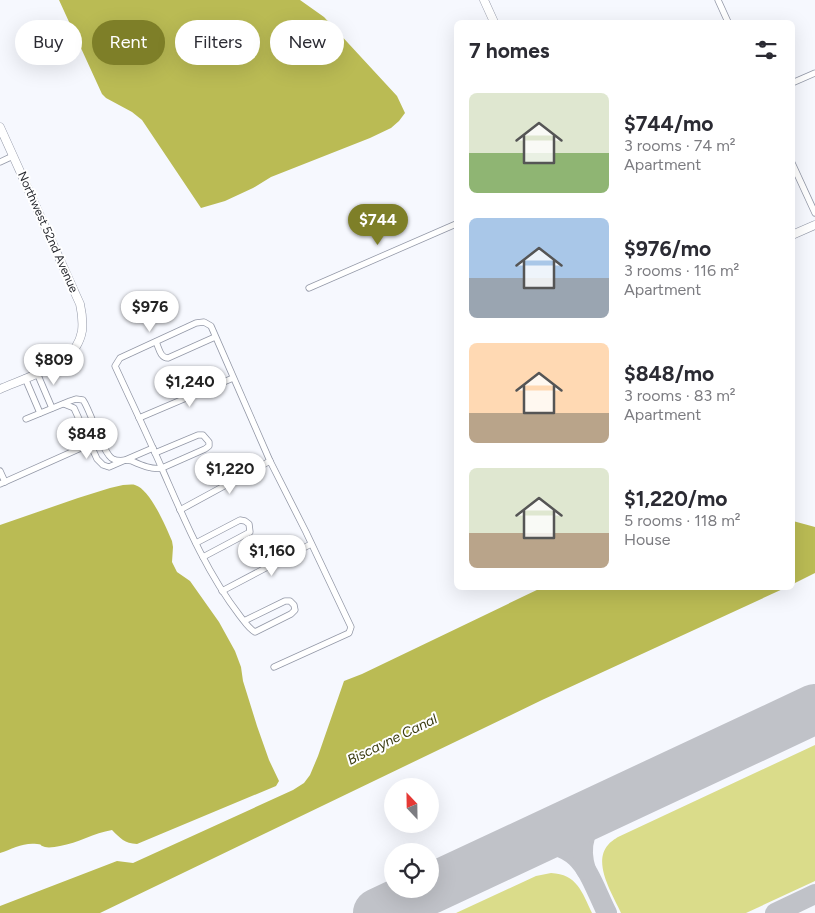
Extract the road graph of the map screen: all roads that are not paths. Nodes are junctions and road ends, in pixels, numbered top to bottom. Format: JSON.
{"nodes":[{"id":1,"x":484,"y":0,"type":"edge"},
{"id":2,"x":718,"y":0,"type":"edge"},
{"id":3,"x":493,"y":20,"type":"edge"},
{"id":4,"x":727,"y":20,"type":"edge"},
{"id":5,"x":815,"y":73,"type":"edge"},
{"id":6,"x":795,"y":82,"type":"edge"},
{"id":7,"x":0,"y":127,"type":"edge"},
{"id":8,"x":13,"y":156,"type":"junction"},
{"id":9,"x":0,"y":162,"type":"edge"},
{"id":10,"x":795,"y":170,"type":"edge"},
{"id":11,"x":815,"y":212,"type":"edge"},
{"id":12,"x":454,"y":225,"type":"edge"},
{"id":13,"x":815,"y":225,"type":"edge"},
{"id":14,"x":795,"y":234,"type":"edge"},
{"id":15,"x":309,"y":288,"type":"dead end"},
{"id":16,"x":215,"y":337,"type":"junction"},
{"id":17,"x":156,"y":342,"type":"junction"},
{"id":18,"x":37,"y":373,"type":"junction"},
{"id":19,"x":26,"y":378,"type":"junction"},
{"id":20,"x":233,"y":378,"type":"junction"},
{"id":21,"x":0,"y":389,"type":"edge"},
{"id":22,"x":64,"y":404,"type":"junction"},
{"id":23,"x":52,"y":408,"type":"junction"},
{"id":24,"x":40,"y":413,"type":"junction"},
{"id":25,"x":139,"y":418,"type":"junction"},
{"id":26,"x":26,"y":420,"type":"dead end"},
{"id":27,"x":101,"y":439,"type":"junction"},
{"id":28,"x":91,"y":444,"type":"junction"},
{"id":29,"x":154,"y":450,"type":"junction"},
{"id":30,"x":127,"y":459,"type":"junction"},
{"id":31,"x":270,"y":461,"type":"junction"},
{"id":32,"x":162,"y":468,"type":"junction"},
{"id":33,"x":0,"y":471,"type":"edge"},
{"id":34,"x":2,"y":483,"type":"edge"},
{"id":35,"x":180,"y":510,"type":"junction"},
{"id":36,"x":196,"y":543,"type":"junction"},
{"id":37,"x":311,"y":544,"type":"junction"},
{"id":38,"x":203,"y":557,"type":"junction"},
{"id":39,"x":222,"y":592,"type":"junction"},
{"id":40,"x":244,"y":621,"type":"junction"},
{"id":41,"x":274,"y":667,"type":"dead end"}],
"edges":[{"from":1,"to":3,"type":"street"},
{"from":2,"to":4,"type":"street"},
{"from":5,"to":6,"type":"street"},
{"from":7,"to":8,"type":"street","name":"Northwest 52nd Avenue"},
{"from":8,"to":9,"type":"street"},
{"from":8,"to":18,"type":"street","name":"Northwest 52nd Avenue"},
{"from":10,"to":11,"type":"street"},
{"from":12,"to":15,"type":"street"},
{"from":13,"to":14,"type":"street"},
{"from":16,"to":17,"type":"street"},
{"from":16,"to":17,"type":"street"},
{"from":16,"to":20,"type":"street"},
{"from":17,"to":25,"type":"street"},
{"from":18,"to":19,"type":"street"},
{"from":18,"to":23,"type":"street"},
{"from":19,"to":21,"type":"street"},
{"from":19,"to":24,"type":"street"},
{"from":20,"to":25,"type":"street"},
{"from":20,"to":31,"type":"street"},
{"from":22,"to":23,"type":"street"},
{"from":22,"to":27,"type":"street"},
{"from":22,"to":28,"type":"street"},
{"from":23,"to":24,"type":"street"},
{"from":24,"to":26,"type":"street"},
{"from":25,"to":29,"type":"street"},
{"from":27,"to":28,"type":"street"},
{"from":27,"to":30,"type":"street"},
{"from":28,"to":30,"type":"street"},
{"from":28,"to":34,"type":"street"},
{"from":29,"to":30,"type":"street"},
{"from":29,"to":32,"type":"street"},
{"from":29,"to":32,"type":"street"},
{"from":30,"to":32,"type":"street"},
{"from":31,"to":35,"type":"street"},
{"from":31,"to":37,"type":"street"},
{"from":32,"to":35,"type":"street"},
{"from":33,"to":34,"type":"street"},
{"from":35,"to":36,"type":"street"},
{"from":36,"to":38,"type":"street"},
{"from":36,"to":38,"type":"street"},
{"from":37,"to":39,"type":"street"},
{"from":37,"to":41,"type":"street"},
{"from":38,"to":39,"type":"street"},
{"from":39,"to":40,"type":"street"},
{"from":40,"to":40,"type":"street"}]}
